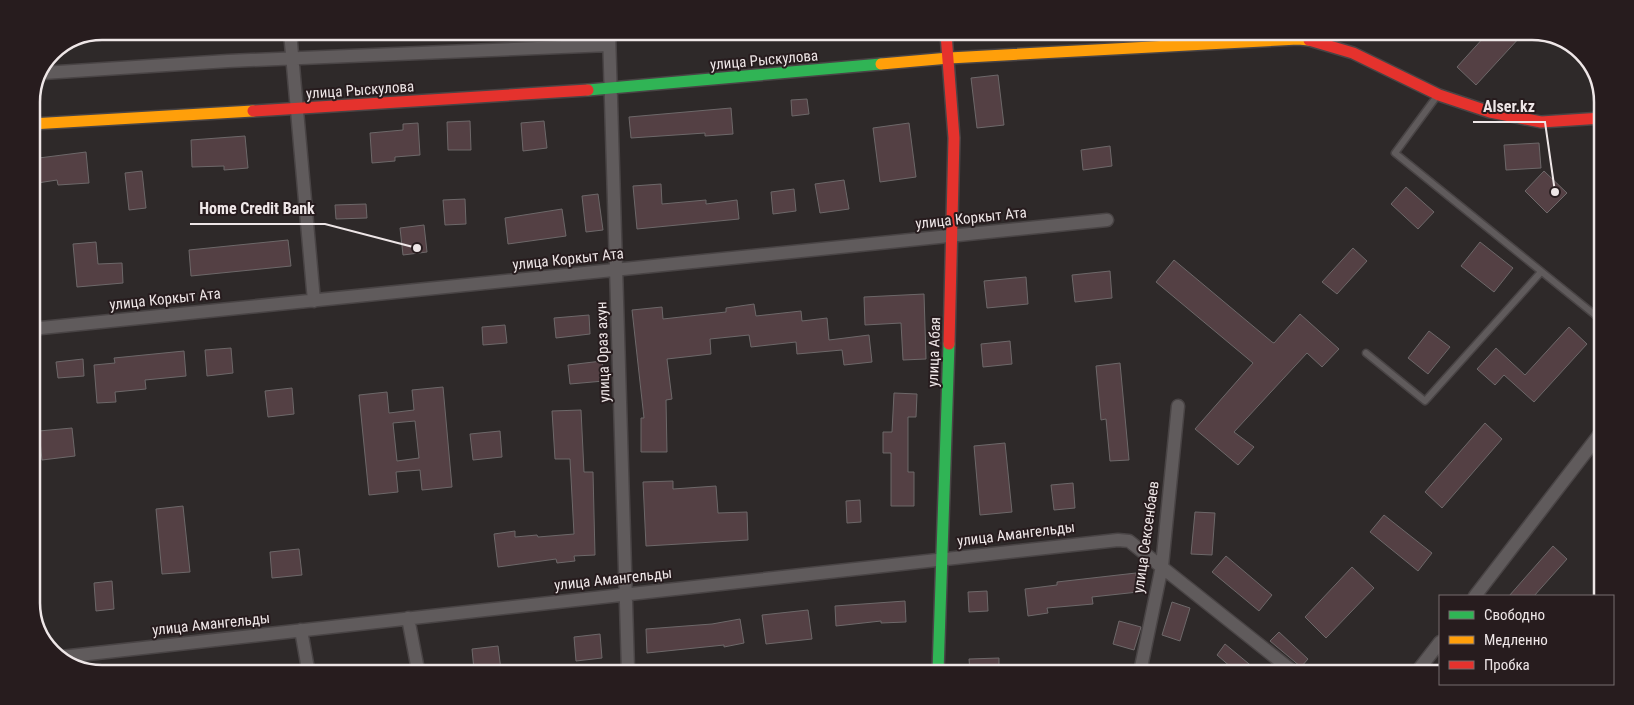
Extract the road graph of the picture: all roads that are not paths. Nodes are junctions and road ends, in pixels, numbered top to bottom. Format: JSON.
{"nodes":[{"id":1,"x":291,"y":40,"type":"edge"},
{"id":2,"x":592,"y":40,"type":"edge"},
{"id":3,"x":609,"y":40,"type":"edge"},
{"id":4,"x":947,"y":40,"type":"edge"},
{"id":5,"x":1249,"y":40,"type":"edge"},
{"id":6,"x":1318,"y":40,"type":"edge"},
{"id":7,"x":292,"y":58,"type":"junction"},
{"id":8,"x":949,"y":58,"type":"junction"},
{"id":9,"x":47,"y":73,"type":"edge"},
{"id":10,"x":611,"y":89,"type":"junction"},
{"id":11,"x":1438,"y":95,"type":"junction"},
{"id":12,"x":297,"y":109,"type":"junction"},
{"id":13,"x":1594,"y":119,"type":"edge"},
{"id":14,"x":40,"y":123,"type":"edge"},
{"id":15,"x":1107,"y":220,"type":"dead end"},
{"id":16,"x":953,"y":236,"type":"junction"},
{"id":17,"x":617,"y":270,"type":"junction"},
{"id":18,"x":1541,"y":272,"type":"junction"},
{"id":19,"x":314,"y":301,"type":"junction"},
{"id":20,"x":1594,"y":315,"type":"edge"},
{"id":21,"x":40,"y":328,"type":"edge"},
{"id":22,"x":1366,"y":353,"type":"dead end"},
{"id":23,"x":1178,"y":406,"type":"dead end"},
{"id":24,"x":1594,"y":441,"type":"edge"},
{"id":25,"x":942,"y":559,"type":"junction"},
{"id":26,"x":1162,"y":566,"type":"junction"},
{"id":27,"x":626,"y":594,"type":"junction"},
{"id":28,"x":1476,"y":595,"type":"edge"},
{"id":29,"x":408,"y":618,"type":"junction"},
{"id":30,"x":301,"y":630,"type":"junction"},
{"id":31,"x":1439,"y":643,"type":"edge"},
{"id":32,"x":70,"y":656,"type":"edge"},
{"id":33,"x":307,"y":665,"type":"edge"},
{"id":34,"x":417,"y":665,"type":"edge"},
{"id":35,"x":628,"y":665,"type":"edge"},
{"id":36,"x":938,"y":665,"type":"edge"},
{"id":37,"x":1141,"y":665,"type":"edge"},
{"id":38,"x":1285,"y":665,"type":"edge"},
{"id":39,"x":1422,"y":665,"type":"edge"}],
"edges":[{"from":1,"to":7,"type":"street"},
{"from":2,"to":7,"type":"street"},
{"from":3,"to":10,"type":"street","name":"улица Ораз ахун"},
{"from":4,"to":8,"type":"street","name":"улица Абая"},
{"from":5,"to":8,"type":"street","name":"улица Рыскулова"},
{"from":6,"to":11,"type":"street","name":"улица Рыскулова"},
{"from":7,"to":9,"type":"street"},
{"from":7,"to":12,"type":"street"},
{"from":8,"to":10,"type":"street","name":"улица Рыскулова"},
{"from":8,"to":16,"type":"street","name":"улица Абая"},
{"from":10,"to":12,"type":"street","name":"улица Рыскулова"},
{"from":10,"to":17,"type":"street","name":"улица Ораз ахун"},
{"from":11,"to":13,"type":"street","name":"улица Рыскулова"},
{"from":11,"to":18,"type":"lane"},
{"from":12,"to":14,"type":"street","name":"улица Рыскулова"},
{"from":12,"to":19,"type":"street"},
{"from":15,"to":16,"type":"street","name":"улица Коркыт Ата"},
{"from":16,"to":17,"type":"street","name":"улица Коркыт Ата"},
{"from":16,"to":25,"type":"street","name":"улица Абая"},
{"from":17,"to":19,"type":"street","name":"улица Коркыт Ата"},
{"from":17,"to":27,"type":"street","name":"улица Ораз ахун"},
{"from":18,"to":20,"type":"lane"},
{"from":18,"to":22,"type":"lane"},
{"from":19,"to":21,"type":"street","name":"улица Коркыт Ата"},
{"from":23,"to":26,"type":"street","name":"улица Сексенбаев"},
{"from":24,"to":28,"type":"street"},
{"from":25,"to":26,"type":"street","name":"улица Амангельды"},
{"from":25,"to":27,"type":"street","name":"улица Амангельды"},
{"from":25,"to":36,"type":"street","name":"улица Абая"},
{"from":26,"to":37,"type":"street","name":"улица Сексенбаев"},
{"from":26,"to":38,"type":"street","name":"улица Амангельды"},
{"from":27,"to":29,"type":"street","name":"улица Амангельды"},
{"from":27,"to":35,"type":"street","name":"улица Ораз ахун"},
{"from":29,"to":30,"type":"street","name":"улица Амангельды"},
{"from":29,"to":34,"type":"street"},
{"from":30,"to":32,"type":"street","name":"улица Амангельды"},
{"from":30,"to":33,"type":"street"},
{"from":31,"to":39,"type":"street"}]}
